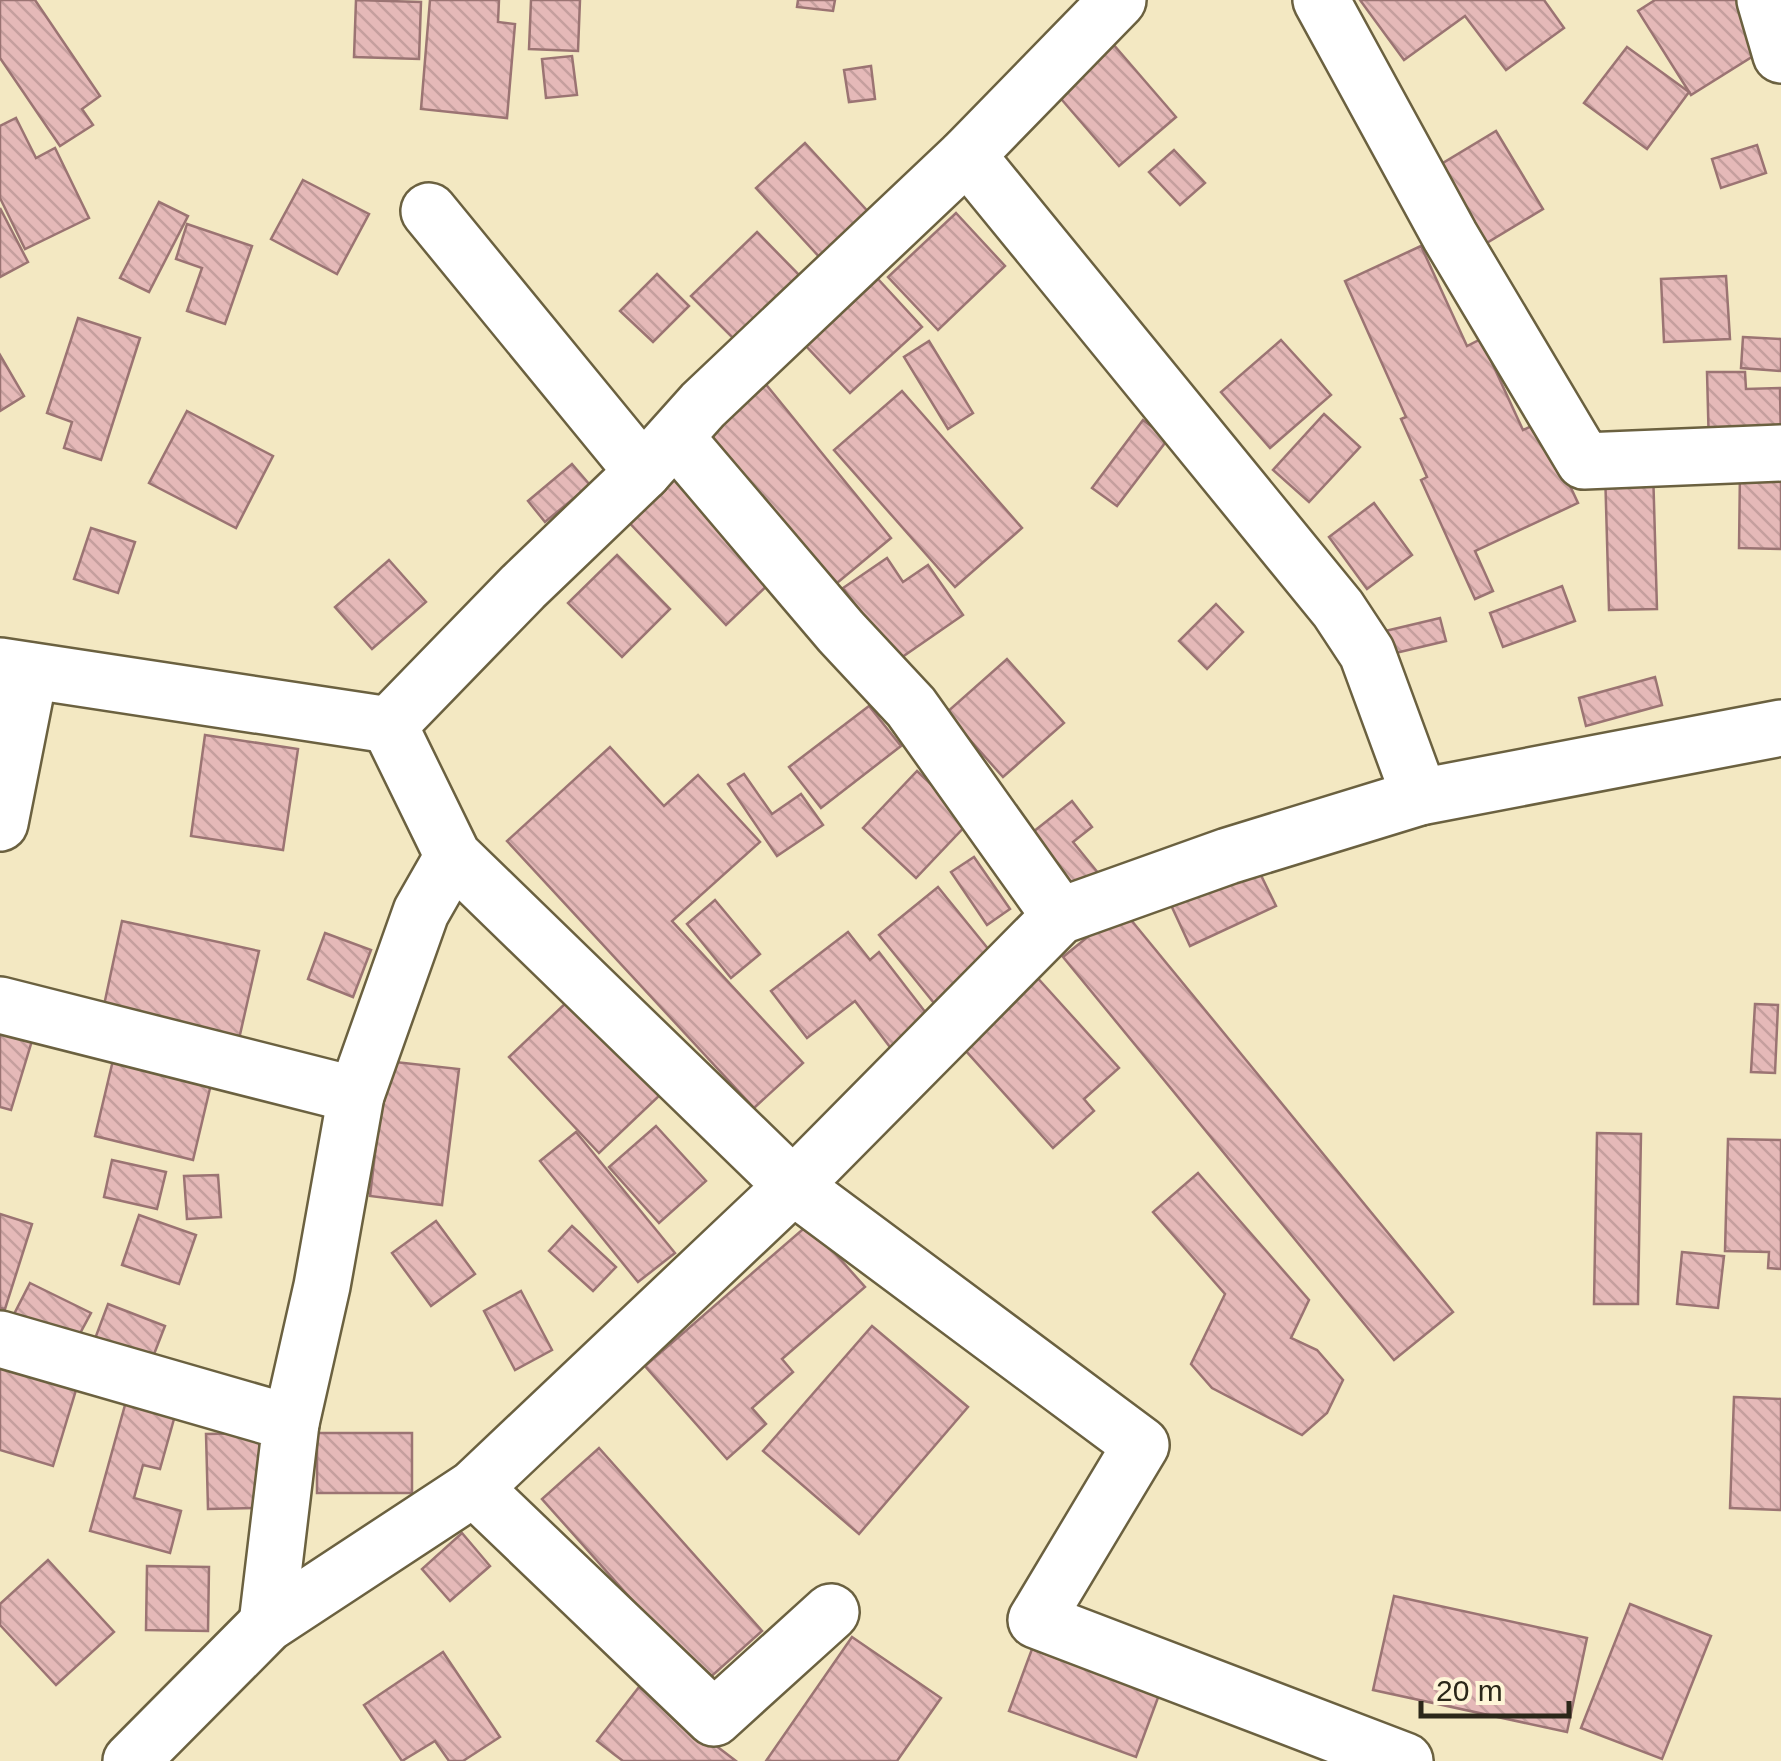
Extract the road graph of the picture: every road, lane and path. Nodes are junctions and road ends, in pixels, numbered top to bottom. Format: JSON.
{"nodes":[{"id":1,"x":1321,"y":0,"type":"edge"},
{"id":2,"x":1765,"y":0,"type":"edge"},
{"id":3,"x":1104,"y":1,"type":"edge"},
{"id":4,"x":1781,"y":55,"type":"edge"},
{"id":5,"x":967,"y":155,"type":"junction"},
{"id":6,"x":429,"y":211,"type":"dead end"},
{"id":7,"x":1781,"y":453,"type":"edge"},
{"id":8,"x":659,"y":455,"type":"junction"},
{"id":9,"x":15,"y":669,"type":"edge"},
{"id":10,"x":389,"y":724,"type":"junction"},
{"id":11,"x":1781,"y":728,"type":"edge"},
{"id":12,"x":1420,"y":797,"type":"junction"},
{"id":13,"x":0,"y":823,"type":"edge"},
{"id":14,"x":454,"y":856,"type":"junction"},
{"id":15,"x":1060,"y":916,"type":"junction"},
{"id":16,"x":0,"y":1005,"type":"edge"},
{"id":17,"x":356,"y":1094,"type":"junction"},
{"id":18,"x":792,"y":1186,"type":"junction"},
{"id":19,"x":0,"y":1339,"type":"edge"},
{"id":20,"x":290,"y":1423,"type":"junction"},
{"id":21,"x":474,"y":1488,"type":"junction"},
{"id":22,"x":831,"y":1612,"type":"dead end"},
{"id":23,"x":267,"y":1624,"type":"junction"},
{"id":24,"x":131,"y":1761,"type":"edge"},
{"id":25,"x":1405,"y":1761,"type":"edge"}],
"edges":[{"from":1,"to":7,"type":"street"},
{"from":2,"to":4,"type":"street"},
{"from":3,"to":5,"type":"street"},
{"from":5,"to":8,"type":"street"},
{"from":5,"to":12,"type":"street"},
{"from":6,"to":8,"type":"street"},
{"from":8,"to":10,"type":"street"},
{"from":8,"to":15,"type":"street"},
{"from":9,"to":10,"type":"street"},
{"from":9,"to":13,"type":"street"},
{"from":10,"to":14,"type":"street"},
{"from":11,"to":12,"type":"street"},
{"from":12,"to":15,"type":"street"},
{"from":14,"to":17,"type":"street"},
{"from":14,"to":18,"type":"street"},
{"from":15,"to":18,"type":"street"},
{"from":16,"to":17,"type":"street"},
{"from":17,"to":20,"type":"street"},
{"from":18,"to":21,"type":"street"},
{"from":18,"to":25,"type":"street"},
{"from":19,"to":20,"type":"street"},
{"from":20,"to":23,"type":"street"},
{"from":21,"to":22,"type":"street"},
{"from":21,"to":23,"type":"street"},
{"from":23,"to":24,"type":"street"}]}
